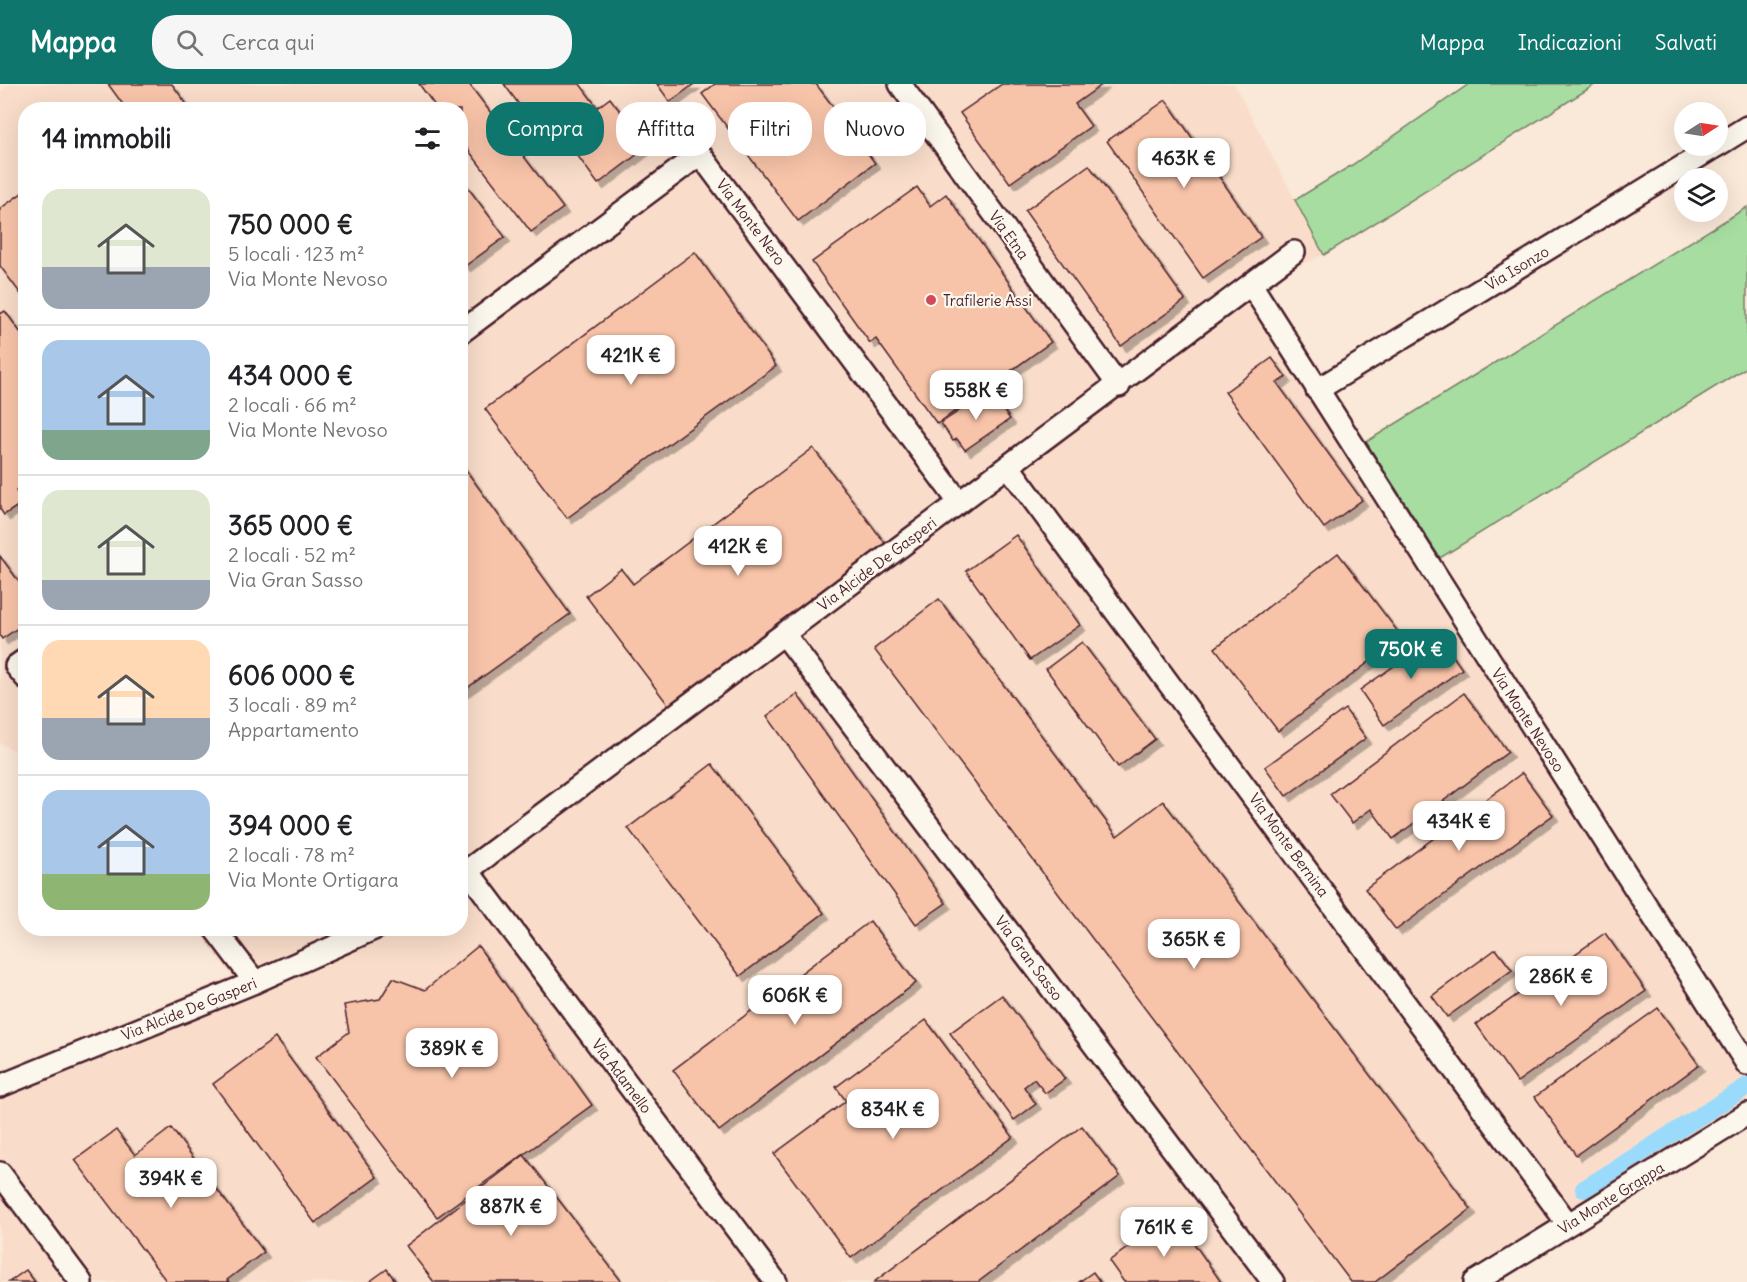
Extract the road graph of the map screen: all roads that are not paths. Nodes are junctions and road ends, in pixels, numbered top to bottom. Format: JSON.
{"nodes":[{"id":1,"x":900,"y":84,"type":"edge"},
{"id":2,"x":1747,"y":127,"type":"edge"},
{"id":3,"x":1728,"y":138,"type":"edge"},
{"id":4,"x":1699,"y":156,"type":"edge"},
{"id":5,"x":1294,"y":252,"type":"dead end"},
{"id":6,"x":1252,"y":286,"type":"junction"},
{"id":7,"x":468,"y":327,"type":"edge"},
{"id":8,"x":1119,"y":386,"type":"junction"},
{"id":9,"x":1317,"y":390,"type":"junction"},
{"id":10,"x":1009,"y":467,"type":"junction"},
{"id":11,"x":959,"y":502,"type":"junction"},
{"id":12,"x":784,"y":634,"type":"junction"},
{"id":13,"x":468,"y":871,"type":"edge"},
{"id":14,"x":468,"y":879,"type":"edge"},
{"id":15,"x":220,"y":936,"type":"edge"},
{"id":16,"x":358,"y":936,"type":"edge"},
{"id":17,"x":255,"y":982,"type":"junction"},
{"id":18,"x":1747,"y":1064,"type":"edge"},
{"id":19,"x":0,"y":1086,"type":"edge"},
{"id":20,"x":1747,"y":1114,"type":"edge"},
{"id":21,"x":0,"y":1173,"type":"edge"},
{"id":22,"x":1568,"y":1224,"type":"junction"},
{"id":23,"x":81,"y":1282,"type":"edge"},
{"id":24,"x":776,"y":1282,"type":"edge"},
{"id":25,"x":1273,"y":1282,"type":"edge"},
{"id":26,"x":1475,"y":1282,"type":"edge"}],
"edges":[{"from":1,"to":8,"type":"street","name":"Via Etna"},
{"from":2,"to":3,"type":"street","name":"Via Isonzo"},
{"from":4,"to":9,"type":"street","name":"Via Isonzo"},
{"from":5,"to":6,"type":"street","name":"Via Alcide De Gasperi"},
{"from":6,"to":8,"type":"street","name":"Via Alcide De Gasperi"},
{"from":6,"to":9,"type":"street","name":"Via Monte Nevoso"},
{"from":7,"to":11,"type":"street","name":"Via Monte Nero"},
{"from":8,"to":10,"type":"street","name":"Via Alcide De Gasperi"},
{"from":9,"to":18,"type":"street","name":"Via Monte Nevoso"},
{"from":10,"to":11,"type":"street","name":"Via Alcide De Gasperi"},
{"from":10,"to":22,"type":"street","name":"Via Monte Bernina"},
{"from":11,"to":12,"type":"street","name":"Via Alcide De Gasperi"},
{"from":12,"to":13,"type":"street","name":"Via Alcide De Gasperi"},
{"from":12,"to":25,"type":"street","name":"Via Gran Sasso"},
{"from":14,"to":24,"type":"street","name":"Via Adamello"},
{"from":15,"to":17,"type":"street"},
{"from":16,"to":17,"type":"street","name":"Via Alcide De Gasperi"},
{"from":17,"to":19,"type":"street","name":"Via Alcide De Gasperi"},
{"from":20,"to":22,"type":"street","name":"Via Monte Grappa"},
{"from":21,"to":23,"type":"street"},
{"from":22,"to":26,"type":"street","name":"Via Monte Grappa"}]}
